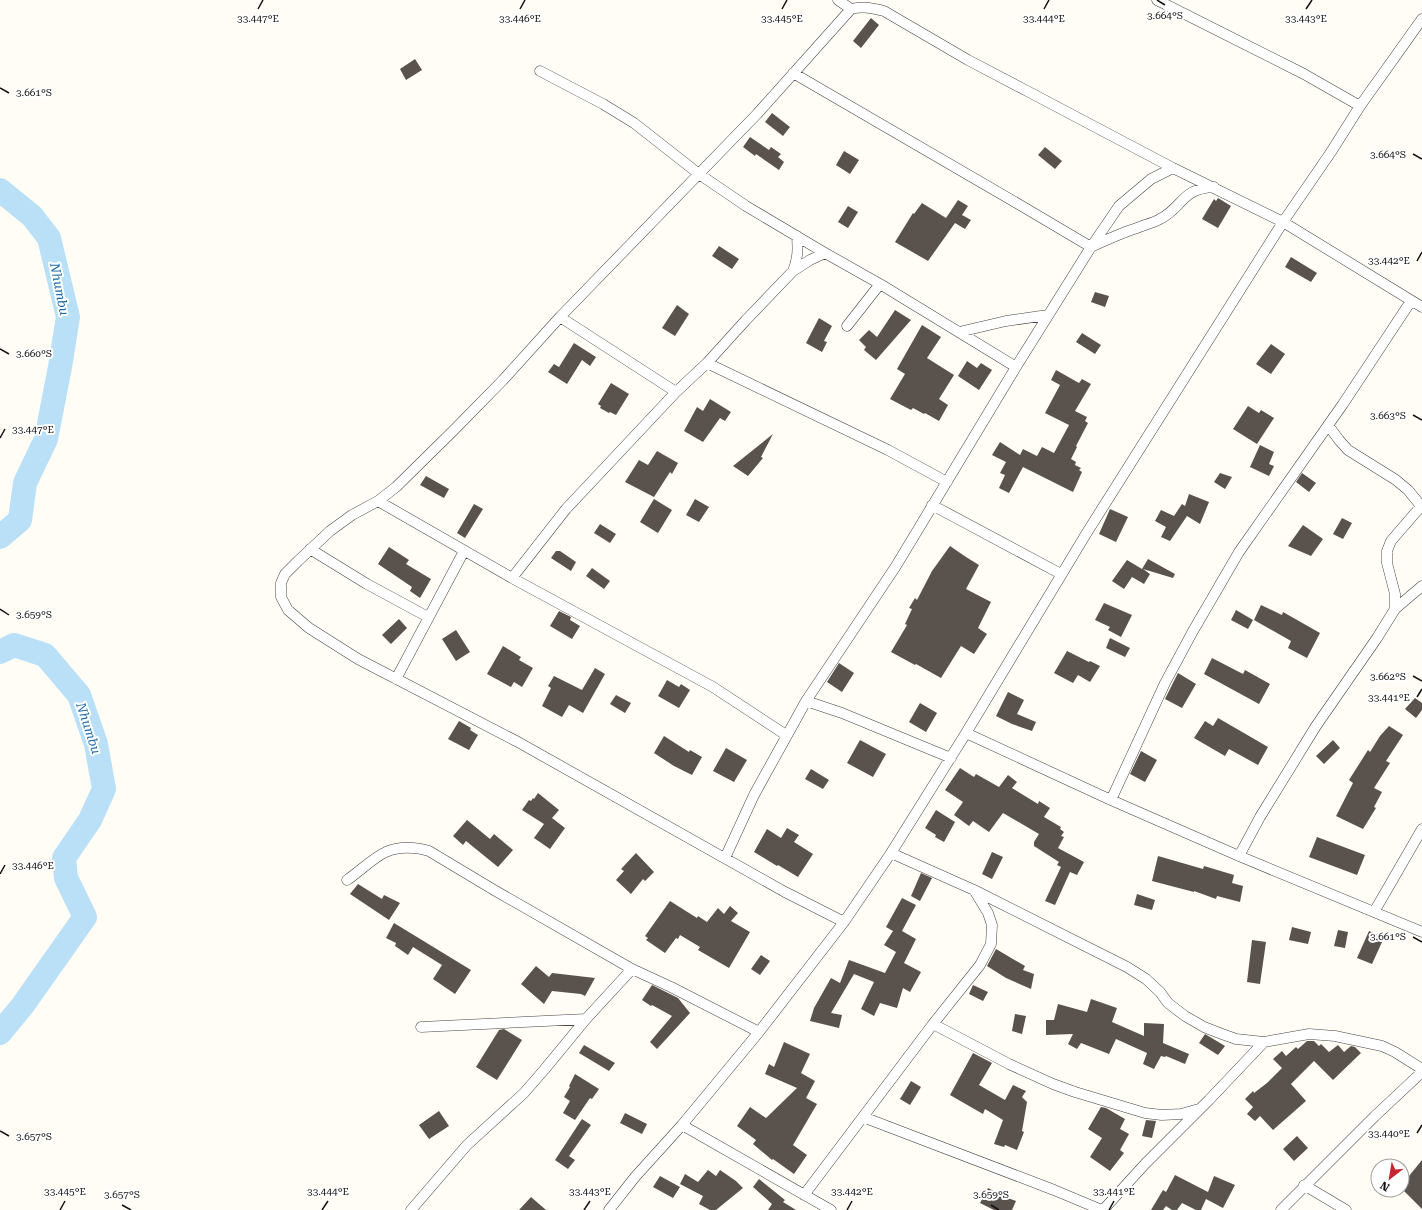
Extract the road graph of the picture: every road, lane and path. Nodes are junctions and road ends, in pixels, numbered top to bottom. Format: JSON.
{"nodes":[{"id":1,"x":838,"y":0,"type":"edge"},
{"id":2,"x":1157,"y":0,"type":"edge"},
{"id":3,"x":851,"y":9,"type":"junction"},
{"id":4,"x":1422,"y":19,"type":"edge"},
{"id":5,"x":540,"y":71,"type":"dead end"},
{"id":6,"x":792,"y":73,"type":"junction"},
{"id":7,"x":1360,"y":106,"type":"junction"},
{"id":8,"x":1173,"y":168,"type":"junction"},
{"id":9,"x":699,"y":174,"type":"junction"},
{"id":10,"x":1215,"y":187,"type":"junction"},
{"id":11,"x":1283,"y":222,"type":"junction"},
{"id":12,"x":797,"y":236,"type":"junction"},
{"id":13,"x":1091,"y":247,"type":"junction"},
{"id":14,"x":825,"y":253,"type":"junction"},
{"id":15,"x":794,"y":272,"type":"junction"},
{"id":16,"x":880,"y":284,"type":"junction"},
{"id":17,"x":1411,"y":301,"type":"junction"},
{"id":18,"x":1422,"y":307,"type":"edge"},
{"id":19,"x":1048,"y":315,"type":"junction"},
{"id":20,"x":560,"y":317,"type":"junction"},
{"id":21,"x":848,"y":326,"type":"dead end"},
{"id":22,"x":959,"y":332,"type":"junction"},
{"id":23,"x":707,"y":363,"type":"junction"},
{"id":24,"x":1016,"y":367,"type":"junction"},
{"id":25,"x":676,"y":392,"type":"junction"},
{"id":26,"x":1328,"y":425,"type":"junction"},
{"id":27,"x":947,"y":482,"type":"junction"},
{"id":28,"x":378,"y":501,"type":"junction"},
{"id":29,"x":932,"y":505,"type":"junction"},
{"id":30,"x":1422,"y":506,"type":"edge"},
{"id":31,"x":310,"y":549,"type":"junction"},
{"id":32,"x":464,"y":551,"type":"junction"},
{"id":33,"x":1062,"y":574,"type":"junction"},
{"id":34,"x":512,"y":578,"type":"junction"},
{"id":35,"x":1422,"y":586,"type":"edge"},
{"id":36,"x":1395,"y":609,"type":"junction"},
{"id":37,"x":428,"y":618,"type":"junction"},
{"id":38,"x":396,"y":679,"type":"junction"},
{"id":39,"x":806,"y":701,"type":"junction"},
{"id":40,"x":966,"y":733,"type":"junction"},
{"id":41,"x":786,"y":735,"type":"junction"},
{"id":42,"x":951,"y":758,"type":"junction"},
{"id":43,"x":1112,"y":800,"type":"junction"},
{"id":44,"x":1422,"y":829,"type":"edge"},
{"id":45,"x":891,"y":853,"type":"junction"},
{"id":46,"x":1239,"y":856,"type":"junction"},
{"id":47,"x":725,"y":858,"type":"junction"},
{"id":48,"x":348,"y":880,"type":"dead end"},
{"id":49,"x":974,"y":890,"type":"junction"},
{"id":50,"x":1374,"y":912,"type":"junction"},
{"id":51,"x":844,"y":922,"type":"junction"},
{"id":52,"x":1422,"y":932,"type":"edge"},
{"id":53,"x":632,"y":969,"type":"junction"},
{"id":54,"x":586,"y":1019,"type":"junction"},
{"id":55,"x":933,"y":1024,"type":"junction"},
{"id":56,"x":421,"y":1027,"type":"dead end"},
{"id":57,"x":759,"y":1032,"type":"junction"},
{"id":58,"x":1264,"y":1042,"type":"junction"},
{"id":59,"x":1422,"y":1070,"type":"edge"},
{"id":60,"x":1199,"y":1109,"type":"junction"},
{"id":61,"x":863,"y":1117,"type":"junction"},
{"id":62,"x":682,"y":1125,"type":"junction"},
{"id":63,"x":1304,"y":1185,"type":"junction"},
{"id":64,"x":804,"y":1195,"type":"junction"},
{"id":65,"x":411,"y":1210,"type":"edge"},
{"id":66,"x":609,"y":1210,"type":"edge"},
{"id":67,"x":830,"y":1210,"type":"edge"},
{"id":68,"x":1103,"y":1210,"type":"edge"},
{"id":69,"x":1281,"y":1210,"type":"edge"},
{"id":70,"x":1346,"y":1210,"type":"edge"}],
"edges":[{"from":1,"to":3,"type":"street"},
{"from":2,"to":7,"type":"street"},
{"from":3,"to":6,"type":"street"},
{"from":3,"to":8,"type":"street"},
{"from":4,"to":7,"type":"street"},
{"from":5,"to":9,"type":"street"},
{"from":6,"to":9,"type":"street"},
{"from":6,"to":13,"type":"street"},
{"from":7,"to":11,"type":"street"},
{"from":8,"to":10,"type":"street"},
{"from":8,"to":13,"type":"street"},
{"from":9,"to":12,"type":"street"},
{"from":9,"to":20,"type":"street"},
{"from":10,"to":11,"type":"street"},
{"from":10,"to":13,"type":"street"},
{"from":11,"to":17,"type":"street"},
{"from":11,"to":33,"type":"street"},
{"from":12,"to":14,"type":"street"},
{"from":12,"to":15,"type":"street"},
{"from":13,"to":19,"type":"street"},
{"from":14,"to":15,"type":"street"},
{"from":14,"to":16,"type":"street"},
{"from":15,"to":23,"type":"street"},
{"from":16,"to":21,"type":"street"},
{"from":16,"to":22,"type":"street"},
{"from":17,"to":18,"type":"street"},
{"from":17,"to":26,"type":"street"},
{"from":19,"to":22,"type":"street"},
{"from":19,"to":24,"type":"street"},
{"from":20,"to":25,"type":"street"},
{"from":20,"to":28,"type":"street"},
{"from":22,"to":24,"type":"street"},
{"from":23,"to":25,"type":"street"},
{"from":23,"to":27,"type":"street"},
{"from":24,"to":27,"type":"street"},
{"from":25,"to":34,"type":"street"},
{"from":26,"to":30,"type":"street"},
{"from":26,"to":43,"type":"street"},
{"from":27,"to":29,"type":"street"},
{"from":28,"to":31,"type":"street"},
{"from":28,"to":32,"type":"street"},
{"from":29,"to":33,"type":"street"},
{"from":29,"to":39,"type":"street"},
{"from":30,"to":36,"type":"street"},
{"from":31,"to":37,"type":"street"},
{"from":31,"to":38,"type":"street"},
{"from":32,"to":34,"type":"street"},
{"from":32,"to":37,"type":"street"},
{"from":33,"to":40,"type":"street"},
{"from":34,"to":41,"type":"street"},
{"from":35,"to":36,"type":"street"},
{"from":36,"to":46,"type":"street"},
{"from":37,"to":38,"type":"street"},
{"from":38,"to":47,"type":"street"},
{"from":39,"to":41,"type":"street"},
{"from":39,"to":42,"type":"street"},
{"from":40,"to":42,"type":"street"},
{"from":40,"to":43,"type":"street"},
{"from":41,"to":47,"type":"street"},
{"from":42,"to":45,"type":"street"},
{"from":43,"to":46,"type":"street"},
{"from":44,"to":50,"type":"street"},
{"from":45,"to":49,"type":"street"},
{"from":45,"to":51,"type":"street"},
{"from":46,"to":50,"type":"street"},
{"from":47,"to":51,"type":"street"},
{"from":48,"to":53,"type":"street"},
{"from":49,"to":55,"type":"street"},
{"from":49,"to":58,"type":"street"},
{"from":50,"to":52,"type":"street"},
{"from":51,"to":57,"type":"street"},
{"from":53,"to":54,"type":"street"},
{"from":53,"to":57,"type":"street"},
{"from":54,"to":56,"type":"street"},
{"from":54,"to":65,"type":"street"},
{"from":55,"to":60,"type":"street"},
{"from":55,"to":61,"type":"street"},
{"from":57,"to":62,"type":"street"},
{"from":58,"to":59,"type":"street"},
{"from":58,"to":60,"type":"street"},
{"from":59,"to":63,"type":"street"},
{"from":60,"to":68,"type":"street"},
{"from":61,"to":64,"type":"street"},
{"from":61,"to":68,"type":"street"},
{"from":62,"to":64,"type":"street"},
{"from":62,"to":66,"type":"street"},
{"from":63,"to":69,"type":"street"},
{"from":63,"to":70,"type":"street"},
{"from":64,"to":67,"type":"street"}]}
